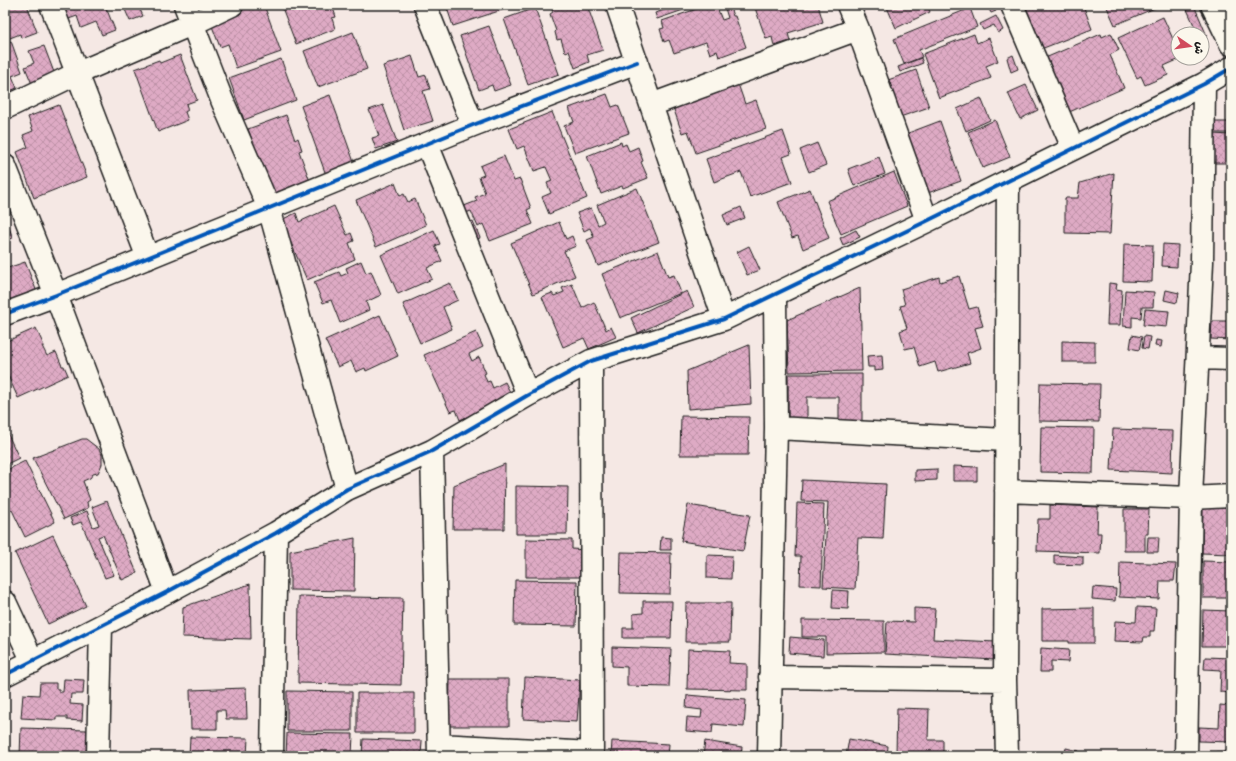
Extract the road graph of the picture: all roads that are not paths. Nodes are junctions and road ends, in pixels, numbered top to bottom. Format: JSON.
{"nodes":[{"id":1,"x":51,"y":5,"type":"edge"},
{"id":2,"x":232,"y":5,"type":"edge"},
{"id":3,"x":425,"y":5,"type":"edge"},
{"id":4,"x":617,"y":5,"type":"edge"},
{"id":5,"x":848,"y":5,"type":"edge"},
{"id":6,"x":1012,"y":5,"type":"edge"},
{"id":7,"x":1212,"y":5,"type":"edge"},
{"id":8,"x":188,"y":14,"type":"edge"},
{"id":9,"x":858,"y":29,"type":"junction"},
{"id":10,"x":1231,"y":44,"type":"edge"},
{"id":11,"x":637,"y":62,"type":"junction"},
{"id":12,"x":1231,"y":68,"type":"edge"},
{"id":13,"x":78,"y":73,"type":"junction"},
{"id":14,"x":1204,"y":84,"type":"junction"},
{"id":15,"x":651,"y":105,"type":"junction"},
{"id":16,"x":5,"y":108,"type":"edge"},
{"id":17,"x":473,"y":125,"type":"junction"},
{"id":18,"x":427,"y":144,"type":"junction"},
{"id":19,"x":1073,"y":148,"type":"junction"},
{"id":20,"x":5,"y":166,"type":"edge"},
{"id":21,"x":1008,"y":181,"type":"junction"},
{"id":22,"x":269,"y":208,"type":"junction"},
{"id":23,"x":927,"y":221,"type":"junction"},
{"id":24,"x":148,"y":258,"type":"junction"},
{"id":25,"x":775,"y":294,"type":"junction"},
{"id":26,"x":56,"y":295,"type":"junction"},
{"id":27,"x":5,"y":314,"type":"edge"},
{"id":28,"x":724,"y":319,"type":"junction"},
{"id":29,"x":1198,"y":358,"type":"junction"},
{"id":30,"x":1231,"y":359,"type":"edge"},
{"id":31,"x":592,"y":361,"type":"junction"},
{"id":32,"x":528,"y":395,"type":"junction"},
{"id":33,"x":776,"y":428,"type":"junction"},
{"id":34,"x":1006,"y":440,"type":"junction"},
{"id":35,"x":432,"y":451,"type":"junction"},
{"id":36,"x":346,"y":489,"type":"junction"},
{"id":37,"x":1006,"y":492,"type":"junction"},
{"id":38,"x":1231,"y":496,"type":"edge"},
{"id":39,"x":1191,"y":498,"type":"junction"},
{"id":40,"x":276,"y":534,"type":"junction"},
{"id":41,"x":167,"y":592,"type":"junction"},
{"id":42,"x":5,"y":602,"type":"edge"},
{"id":43,"x":101,"y":626,"type":"junction"},
{"id":44,"x":33,"y":662,"type":"junction"},
{"id":45,"x":5,"y":675,"type":"edge"},
{"id":46,"x":770,"y":677,"type":"junction"},
{"id":47,"x":1005,"y":680,"type":"junction"},
{"id":48,"x":439,"y":750,"type":"edge"},
{"id":49,"x":592,"y":755,"type":"edge"},
{"id":50,"x":98,"y":756,"type":"edge"},
{"id":51,"x":272,"y":756,"type":"edge"},
{"id":52,"x":769,"y":756,"type":"edge"},
{"id":53,"x":1007,"y":756,"type":"edge"},
{"id":54,"x":1186,"y":756,"type":"edge"}],
"edges":[{"from":1,"to":13,"type":"street"},
{"from":2,"to":8,"type":"street"},
{"from":3,"to":17,"type":"street"},
{"from":4,"to":11,"type":"street"},
{"from":5,"to":9,"type":"street"},
{"from":6,"to":19,"type":"street"},
{"from":7,"to":10,"type":"street"},
{"from":8,"to":13,"type":"street"},
{"from":8,"to":22,"type":"street"},
{"from":9,"to":15,"type":"street"},
{"from":9,"to":23,"type":"street"},
{"from":11,"to":15,"type":"street"},
{"from":11,"to":17,"type":"street"},
{"from":12,"to":14,"type":"street"},
{"from":13,"to":16,"type":"street"},
{"from":13,"to":24,"type":"street"},
{"from":14,"to":19,"type":"street"},
{"from":14,"to":29,"type":"street"},
{"from":15,"to":28,"type":"street"},
{"from":17,"to":18,"type":"street"},
{"from":18,"to":22,"type":"street"},
{"from":18,"to":32,"type":"street"},
{"from":19,"to":21,"type":"street"},
{"from":20,"to":26,"type":"street"},
{"from":21,"to":23,"type":"street"},
{"from":21,"to":34,"type":"street"},
{"from":22,"to":24,"type":"street"},
{"from":22,"to":36,"type":"street"},
{"from":23,"to":25,"type":"street"},
{"from":24,"to":26,"type":"street"},
{"from":25,"to":28,"type":"street"},
{"from":25,"to":33,"type":"street"},
{"from":26,"to":27,"type":"street"},
{"from":26,"to":41,"type":"street"},
{"from":28,"to":31,"type":"street"},
{"from":29,"to":30,"type":"street"},
{"from":29,"to":39,"type":"street"},
{"from":31,"to":32,"type":"street"},
{"from":31,"to":49,"type":"street"},
{"from":32,"to":35,"type":"street"},
{"from":33,"to":34,"type":"street"},
{"from":33,"to":46,"type":"street"},
{"from":34,"to":37,"type":"street"},
{"from":35,"to":36,"type":"street"},
{"from":35,"to":48,"type":"street"},
{"from":36,"to":40,"type":"street"},
{"from":37,"to":39,"type":"street"},
{"from":37,"to":47,"type":"street"},
{"from":38,"to":39,"type":"street"},
{"from":39,"to":54,"type":"street"},
{"from":40,"to":41,"type":"street"},
{"from":40,"to":51,"type":"street"},
{"from":41,"to":43,"type":"street"},
{"from":42,"to":44,"type":"street"},
{"from":43,"to":44,"type":"street"},
{"from":43,"to":50,"type":"street"},
{"from":44,"to":45,"type":"street"},
{"from":46,"to":47,"type":"street"},
{"from":46,"to":52,"type":"street"},
{"from":47,"to":53,"type":"street"},
{"from":48,"to":49,"type":"street"}]}
